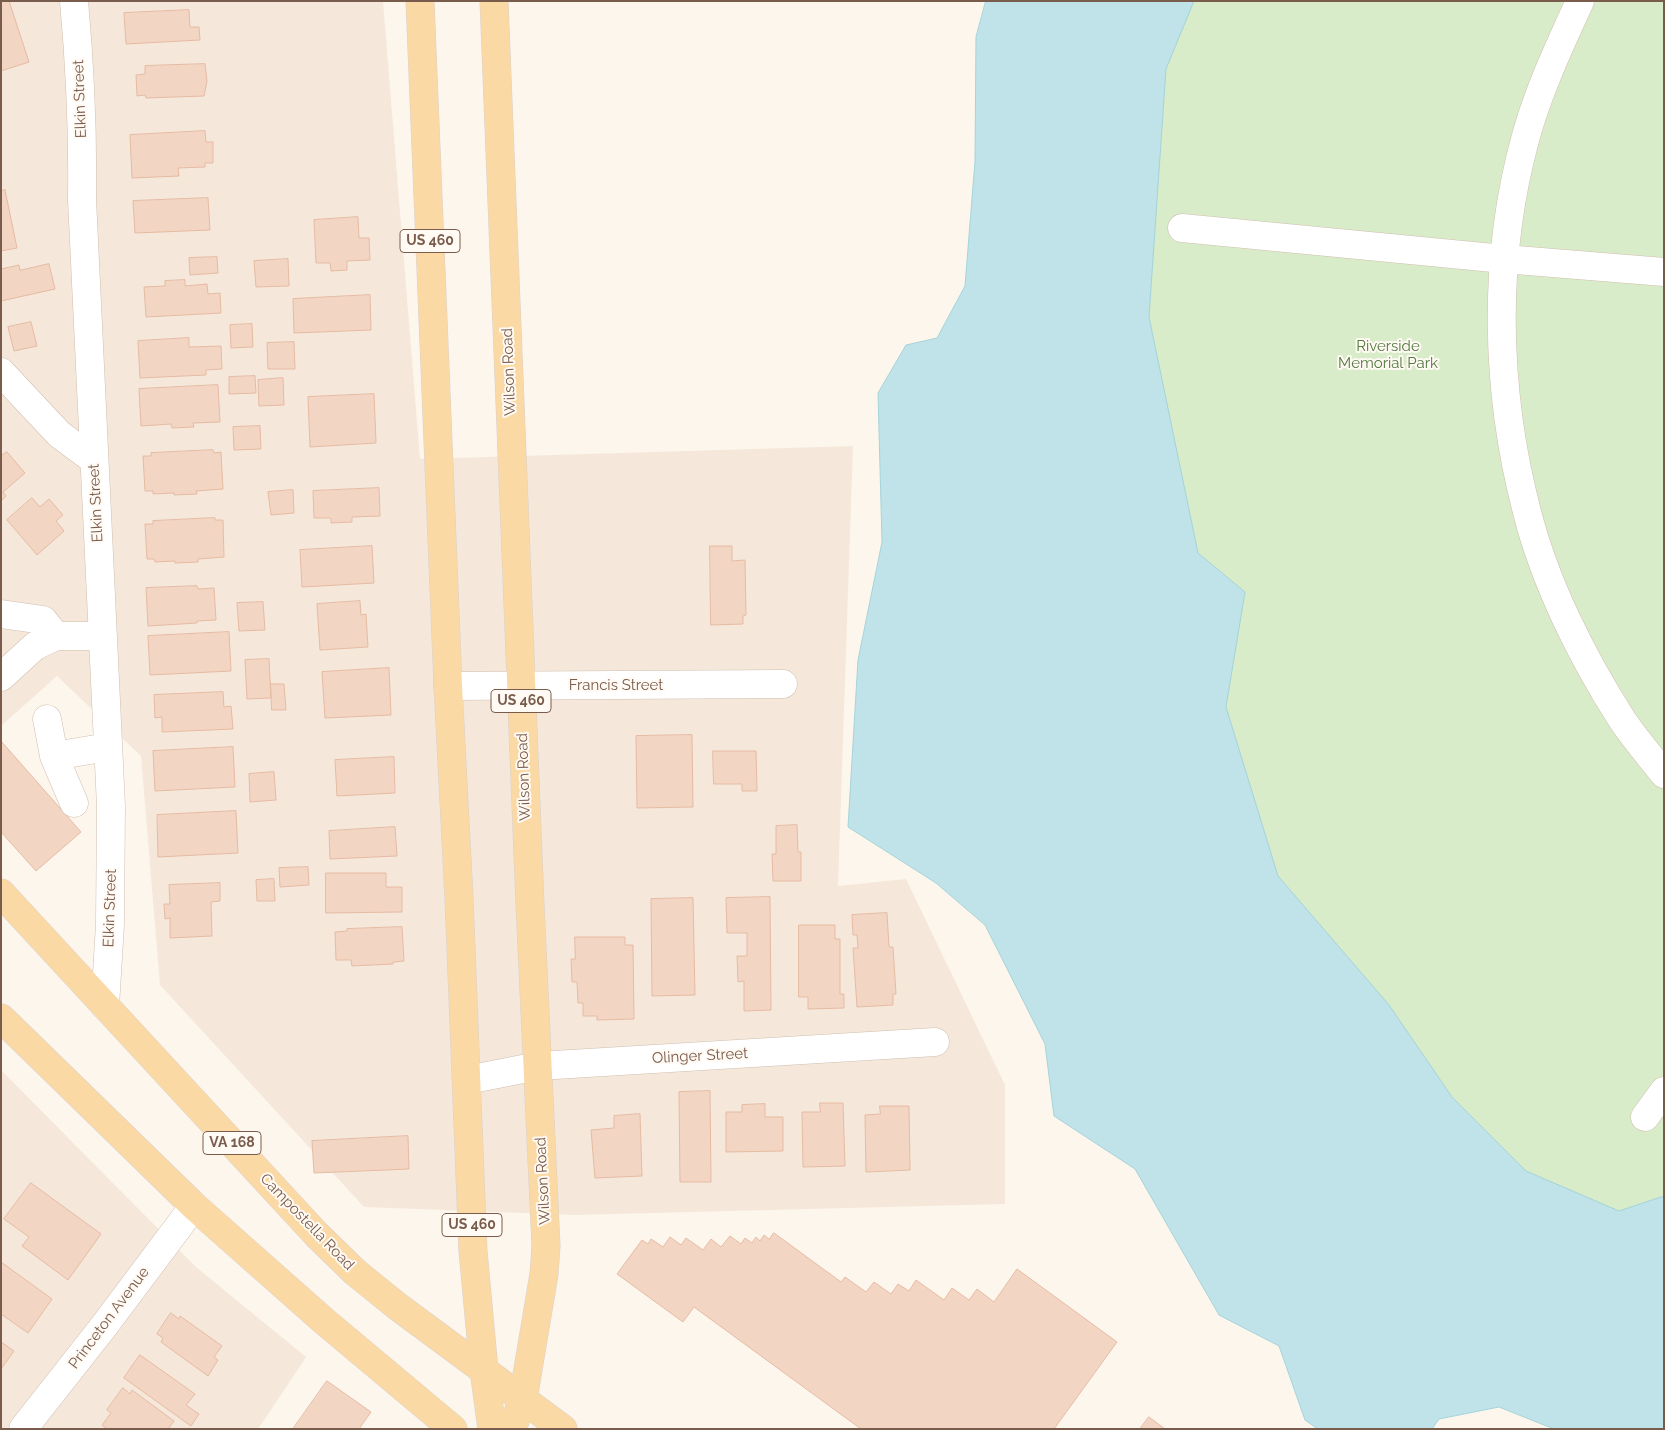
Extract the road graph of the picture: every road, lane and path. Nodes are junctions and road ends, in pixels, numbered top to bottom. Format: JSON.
{"nodes":[{"id":1,"x":74,"y":1,"type":"edge"},
{"id":2,"x":420,"y":1,"type":"edge"},
{"id":3,"x":494,"y":1,"type":"edge"},
{"id":4,"x":1580,"y":1,"type":"edge"},
{"id":5,"x":1182,"y":228,"type":"dead end"},
{"id":6,"x":1504,"y":259,"type":"junction"},
{"id":7,"x":1664,"y":272,"type":"edge"},
{"id":8,"x":1,"y":372,"type":"edge"},
{"id":9,"x":94,"y":460,"type":"junction"},
{"id":10,"x":1,"y":614,"type":"edge"},
{"id":11,"x":56,"y":636,"type":"junction"},
{"id":12,"x":103,"y":636,"type":"junction"},
{"id":13,"x":1,"y":677,"type":"edge"},
{"id":14,"x":783,"y":684,"type":"dead end"},
{"id":15,"x":521,"y":685,"type":"junction"},
{"id":16,"x":448,"y":686,"type":"junction"},
{"id":17,"x":47,"y":719,"type":"dead end"},
{"id":18,"x":108,"y":747,"type":"junction"},
{"id":19,"x":54,"y":756,"type":"junction"},
{"id":20,"x":1664,"y":774,"type":"edge"},
{"id":21,"x":74,"y":803,"type":"dead end"},
{"id":22,"x":1,"y":893,"type":"edge"},
{"id":23,"x":105,"y":1006,"type":"junction"},
{"id":24,"x":1,"y":1018,"type":"edge"},
{"id":25,"x":935,"y":1042,"type":"dead end"},
{"id":26,"x":538,"y":1066,"type":"junction"},
{"id":27,"x":467,"y":1080,"type":"junction"},
{"id":28,"x":1664,"y":1091,"type":"edge"},
{"id":29,"x":1645,"y":1117,"type":"dead end"},
{"id":30,"x":194,"y":1206,"type":"junction"},
{"id":31,"x":484,"y":1370,"type":"junction"},
{"id":32,"x":523,"y":1398,"type":"junction"},
{"id":33,"x":23,"y":1429,"type":"edge"},
{"id":34,"x":454,"y":1429,"type":"edge"},
{"id":35,"x":492,"y":1429,"type":"edge"},
{"id":36,"x":512,"y":1429,"type":"edge"},
{"id":37,"x":563,"y":1429,"type":"edge"}],
"edges":[{"from":1,"to":9,"type":"street","name":"Elkin Street"},
{"from":2,"to":16,"type":"main road","number":"US 460"},
{"from":3,"to":15,"type":"main road","name":"Wilson Road","number":"US 460"},
{"from":4,"to":6,"type":"street"},
{"from":5,"to":6,"type":"street"},
{"from":6,"to":7,"type":"street"},
{"from":6,"to":20,"type":"street"},
{"from":8,"to":9,"type":"street"},
{"from":9,"to":12,"type":"street","name":"Elkin Street"},
{"from":10,"to":11,"type":"street"},
{"from":11,"to":12,"type":"street"},
{"from":11,"to":13,"type":"street"},
{"from":12,"to":18,"type":"street","name":"Elkin Street"},
{"from":14,"to":15,"type":"street","name":"Francis Street"},
{"from":15,"to":16,"type":"street","name":"Francis Street"},
{"from":15,"to":26,"type":"main road","name":"Wilson Road","number":"US 460"},
{"from":16,"to":27,"type":"main road","number":"US 460"},
{"from":17,"to":19,"type":"street"},
{"from":18,"to":19,"type":"street"},
{"from":18,"to":23,"type":"street","name":"Elkin Street"},
{"from":19,"to":21,"type":"street"},
{"from":22,"to":23,"type":"main road","name":"Campostella Road","number":"VA 168"},
{"from":23,"to":31,"type":"main road","name":"Campostella Road","number":"VA 168"},
{"from":24,"to":30,"type":"main road"},
{"from":25,"to":26,"type":"street","name":"Olinger Street"},
{"from":26,"to":27,"type":"street","name":"Olinger Street"},
{"from":26,"to":32,"type":"main road","name":"Wilson Road","number":"US 460"},
{"from":27,"to":31,"type":"main road","number":"US 460"},
{"from":28,"to":29,"type":"street"},
{"from":30,"to":33,"type":"street","name":"Princeton Avenue"},
{"from":30,"to":34,"type":"main road"},
{"from":31,"to":32,"type":"main road","name":"Campostella Road","number":"VA 168"},
{"from":31,"to":35,"type":"main road","number":"US 460"},
{"from":32,"to":36,"type":"main road","name":"Wilson Road"},
{"from":32,"to":37,"type":"main road","name":"Campostella Road"}]}
